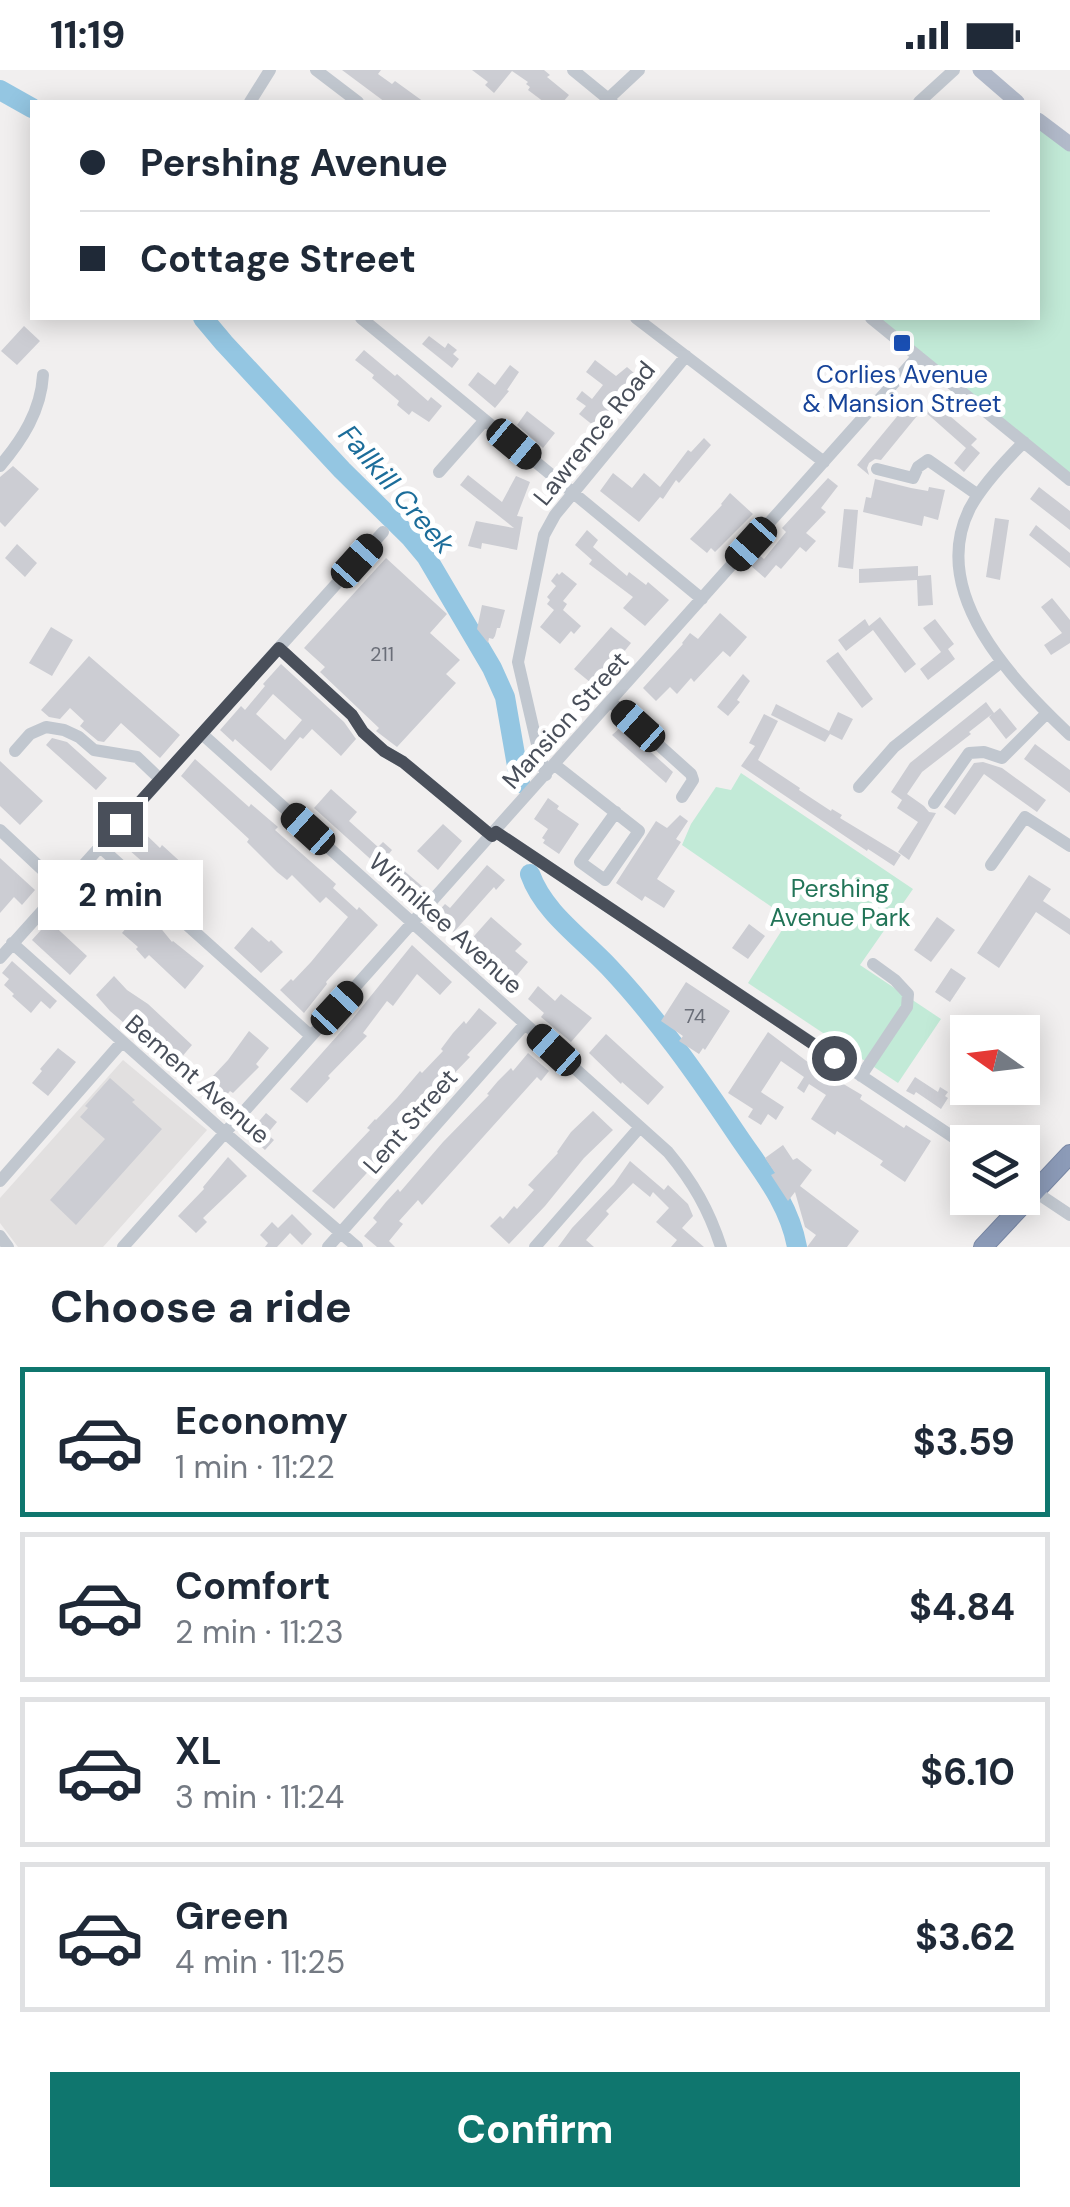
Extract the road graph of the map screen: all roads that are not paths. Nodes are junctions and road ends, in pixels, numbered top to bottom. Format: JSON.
{"nodes":[{"id":1,"x":270,"y":70,"type":"edge"},
{"id":2,"x":316,"y":70,"type":"edge"},
{"id":3,"x":573,"y":70,"type":"edge"},
{"id":4,"x":639,"y":70,"type":"edge"},
{"id":5,"x":954,"y":70,"type":"edge"},
{"id":6,"x":988,"y":73,"type":"edge"},
{"id":7,"x":251,"y":100,"type":"edge"},
{"id":8,"x":355,"y":100,"type":"edge"},
{"id":9,"x":609,"y":100,"type":"edge"},
{"id":10,"x":611,"y":100,"type":"edge"},
{"id":11,"x":920,"y":100,"type":"edge"},
{"id":12,"x":1015,"y":100,"type":"edge"},
{"id":13,"x":1040,"y":122,"type":"edge"},
{"id":14,"x":1070,"y":144,"type":"edge"},
{"id":15,"x":363,"y":320,"type":"edge"},
{"id":16,"x":639,"y":320,"type":"edge"},
{"id":17,"x":873,"y":320,"type":"edge"},
{"id":18,"x":686,"y":356,"type":"junction"},
{"id":19,"x":918,"y":356,"type":"junction"},
{"id":20,"x":43,"y":376,"type":"dead end"},
{"id":21,"x":485,"y":420,"type":"junction"},
{"id":22,"x":1024,"y":442,"type":"junction"},
{"id":23,"x":824,"y":462,"type":"junction"},
{"id":24,"x":0,"y":466,"type":"edge"},
{"id":25,"x":878,"y":469,"type":"dead end"},
{"id":26,"x":440,"y":472,"type":"dead end"},
{"id":27,"x":1070,"y":480,"type":"edge"},
{"id":28,"x":573,"y":493,"type":"junction"},
{"id":29,"x":978,"y":495,"type":"junction"},
{"id":30,"x":383,"y":532,"type":"dead end"},
{"id":31,"x":702,"y":599,"type":"junction"},
{"id":32,"x":279,"y":648,"type":"junction"},
{"id":33,"x":1001,"y":662,"type":"junction"},
{"id":34,"x":611,"y":702,"type":"junction"},
{"id":35,"x":1047,"y":713,"type":"junction"},
{"id":36,"x":202,"y":734,"type":"junction"},
{"id":37,"x":1070,"y":734,"type":"edge"},
{"id":38,"x":15,"y":751,"type":"dead end"},
{"id":39,"x":551,"y":770,"type":"junction"},
{"id":40,"x":160,"y":779,"type":"junction"},
{"id":41,"x":859,"y":787,"type":"dead end"},
{"id":42,"x":682,"y":796,"type":"dead end"},
{"id":43,"x":934,"y":803,"type":"dead end"},
{"id":44,"x":616,"y":812,"type":"junction"},
{"id":45,"x":0,"y":830,"type":"edge"},
{"id":46,"x":494,"y":834,"type":"junction"},
{"id":47,"x":99,"y":846,"type":"junction"},
{"id":48,"x":1070,"y":846,"type":"edge"},
{"id":49,"x":991,"y":865,"type":"dead end"},
{"id":50,"x":605,"y":880,"type":"junction"},
{"id":51,"x":62,"y":888,"type":"junction"},
{"id":52,"x":594,"y":897,"type":"junction"},
{"id":53,"x":413,"y":925,"type":"junction"},
{"id":54,"x":5,"y":949,"type":"edge"},
{"id":55,"x":873,"y":964,"type":"dead end"},
{"id":56,"x":525,"y":1024,"type":"junction"},
{"id":57,"x":312,"y":1036,"type":"junction"},
{"id":58,"x":122,"y":1042,"type":"junction"},
{"id":59,"x":861,"y":1076,"type":"junction"},
{"id":60,"x":640,"y":1127,"type":"junction"},
{"id":61,"x":224,"y":1133,"type":"junction"},
{"id":62,"x":950,"y":1135,"type":"edge"},
{"id":63,"x":1070,"y":1154,"type":"edge"},
{"id":64,"x":1040,"y":1179,"type":"edge"},
{"id":65,"x":0,"y":1181,"type":"edge"},
{"id":66,"x":1040,"y":1195,"type":"edge"},
{"id":67,"x":1008,"y":1215,"type":"edge"},
{"id":68,"x":1070,"y":1215,"type":"edge"},
{"id":69,"x":340,"y":1233,"type":"junction"},
{"id":70,"x":0,"y":1236,"type":"edge"},
{"id":71,"x":8,"y":1247,"type":"edge"},
{"id":72,"x":123,"y":1247,"type":"edge"},
{"id":73,"x":328,"y":1247,"type":"edge"},
{"id":74,"x":357,"y":1247,"type":"edge"},
{"id":75,"x":535,"y":1247,"type":"edge"},
{"id":76,"x":721,"y":1247,"type":"edge"},
{"id":77,"x":983,"y":1247,"type":"edge"}],
"edges":[{"from":1,"to":7,"type":"street"},
{"from":2,"to":8,"type":"street"},
{"from":3,"to":9,"type":"street"},
{"from":4,"to":10,"type":"street"},
{"from":5,"to":11,"type":"street"},
{"from":6,"to":12,"type":"main road"},
{"from":13,"to":14,"type":"main road"},
{"from":15,"to":21,"type":"street"},
{"from":16,"to":18,"type":"street"},
{"from":17,"to":19,"type":"street"},
{"from":18,"to":23,"type":"street"},
{"from":18,"to":28,"type":"street","name":"Lawrence Road"},
{"from":19,"to":22,"type":"street"},
{"from":19,"to":23,"type":"street","name":"Mansion Street"},
{"from":20,"to":24,"type":"street"},
{"from":21,"to":26,"type":"street"},
{"from":21,"to":28,"type":"street"},
{"from":22,"to":27,"type":"street"},
{"from":22,"to":29,"type":"street"},
{"from":23,"to":31,"type":"street","name":"Mansion Street"},
{"from":25,"to":29,"type":"street"},
{"from":28,"to":31,"type":"street"},
{"from":28,"to":39,"type":"street","name":"Lawrence Road"},
{"from":29,"to":33,"type":"street"},
{"from":30,"to":32,"type":"street"},
{"from":31,"to":34,"type":"street","name":"Mansion Street"},
{"from":32,"to":36,"type":"street"},
{"from":32,"to":46,"type":"street"},
{"from":33,"to":35,"type":"street"},
{"from":33,"to":41,"type":"street"},
{"from":34,"to":39,"type":"street","name":"Mansion Street"},
{"from":34,"to":42,"type":"street"},
{"from":35,"to":37,"type":"street"},
{"from":35,"to":43,"type":"street"},
{"from":36,"to":40,"type":"street"},
{"from":36,"to":53,"type":"street","name":"Winnikee Avenue"},
{"from":38,"to":40,"type":"street"},
{"from":39,"to":44,"type":"street"},
{"from":39,"to":46,"type":"street","name":"Mansion Street"},
{"from":40,"to":47,"type":"street"},
{"from":44,"to":50,"type":"street"},
{"from":44,"to":50,"type":"street"},
{"from":45,"to":51,"type":"street"},
{"from":46,"to":52,"type":"street"},
{"from":46,"to":53,"type":"street","name":"Mansion Street"},
{"from":47,"to":51,"type":"street"},
{"from":47,"to":57,"type":"street"},
{"from":48,"to":49,"type":"street"},
{"from":50,"to":52,"type":"street"},
{"from":51,"to":54,"type":"street"},
{"from":52,"to":59,"type":"street"},
{"from":53,"to":56,"type":"street","name":"Winnikee Avenue"},
{"from":53,"to":57,"type":"street","name":"Mansion Street"},
{"from":54,"to":58,"type":"street","name":"Bement Avenue"},
{"from":55,"to":59,"type":"street"},
{"from":56,"to":60,"type":"street","name":"Winnikee Avenue"},
{"from":56,"to":69,"type":"street","name":"Lent Street"},
{"from":57,"to":61,"type":"street","name":"Mansion Street"},
{"from":58,"to":61,"type":"street","name":"Bement Avenue"},
{"from":58,"to":65,"type":"street"},
{"from":59,"to":62,"type":"street"},
{"from":60,"to":75,"type":"street"},
{"from":60,"to":76,"type":"street","name":"Winnikee Avenue"},
{"from":61,"to":69,"type":"street","name":"Bement Avenue"},
{"from":61,"to":72,"type":"street","name":"Mansion Street"},
{"from":63,"to":64,"type":"highway"},
{"from":66,"to":68,"type":"street"},
{"from":67,"to":77,"type":"highway"},
{"from":69,"to":73,"type":"street","name":"Lent Street"},
{"from":69,"to":74,"type":"street","name":"Bement Avenue"},
{"from":70,"to":71,"type":"street"}]}
